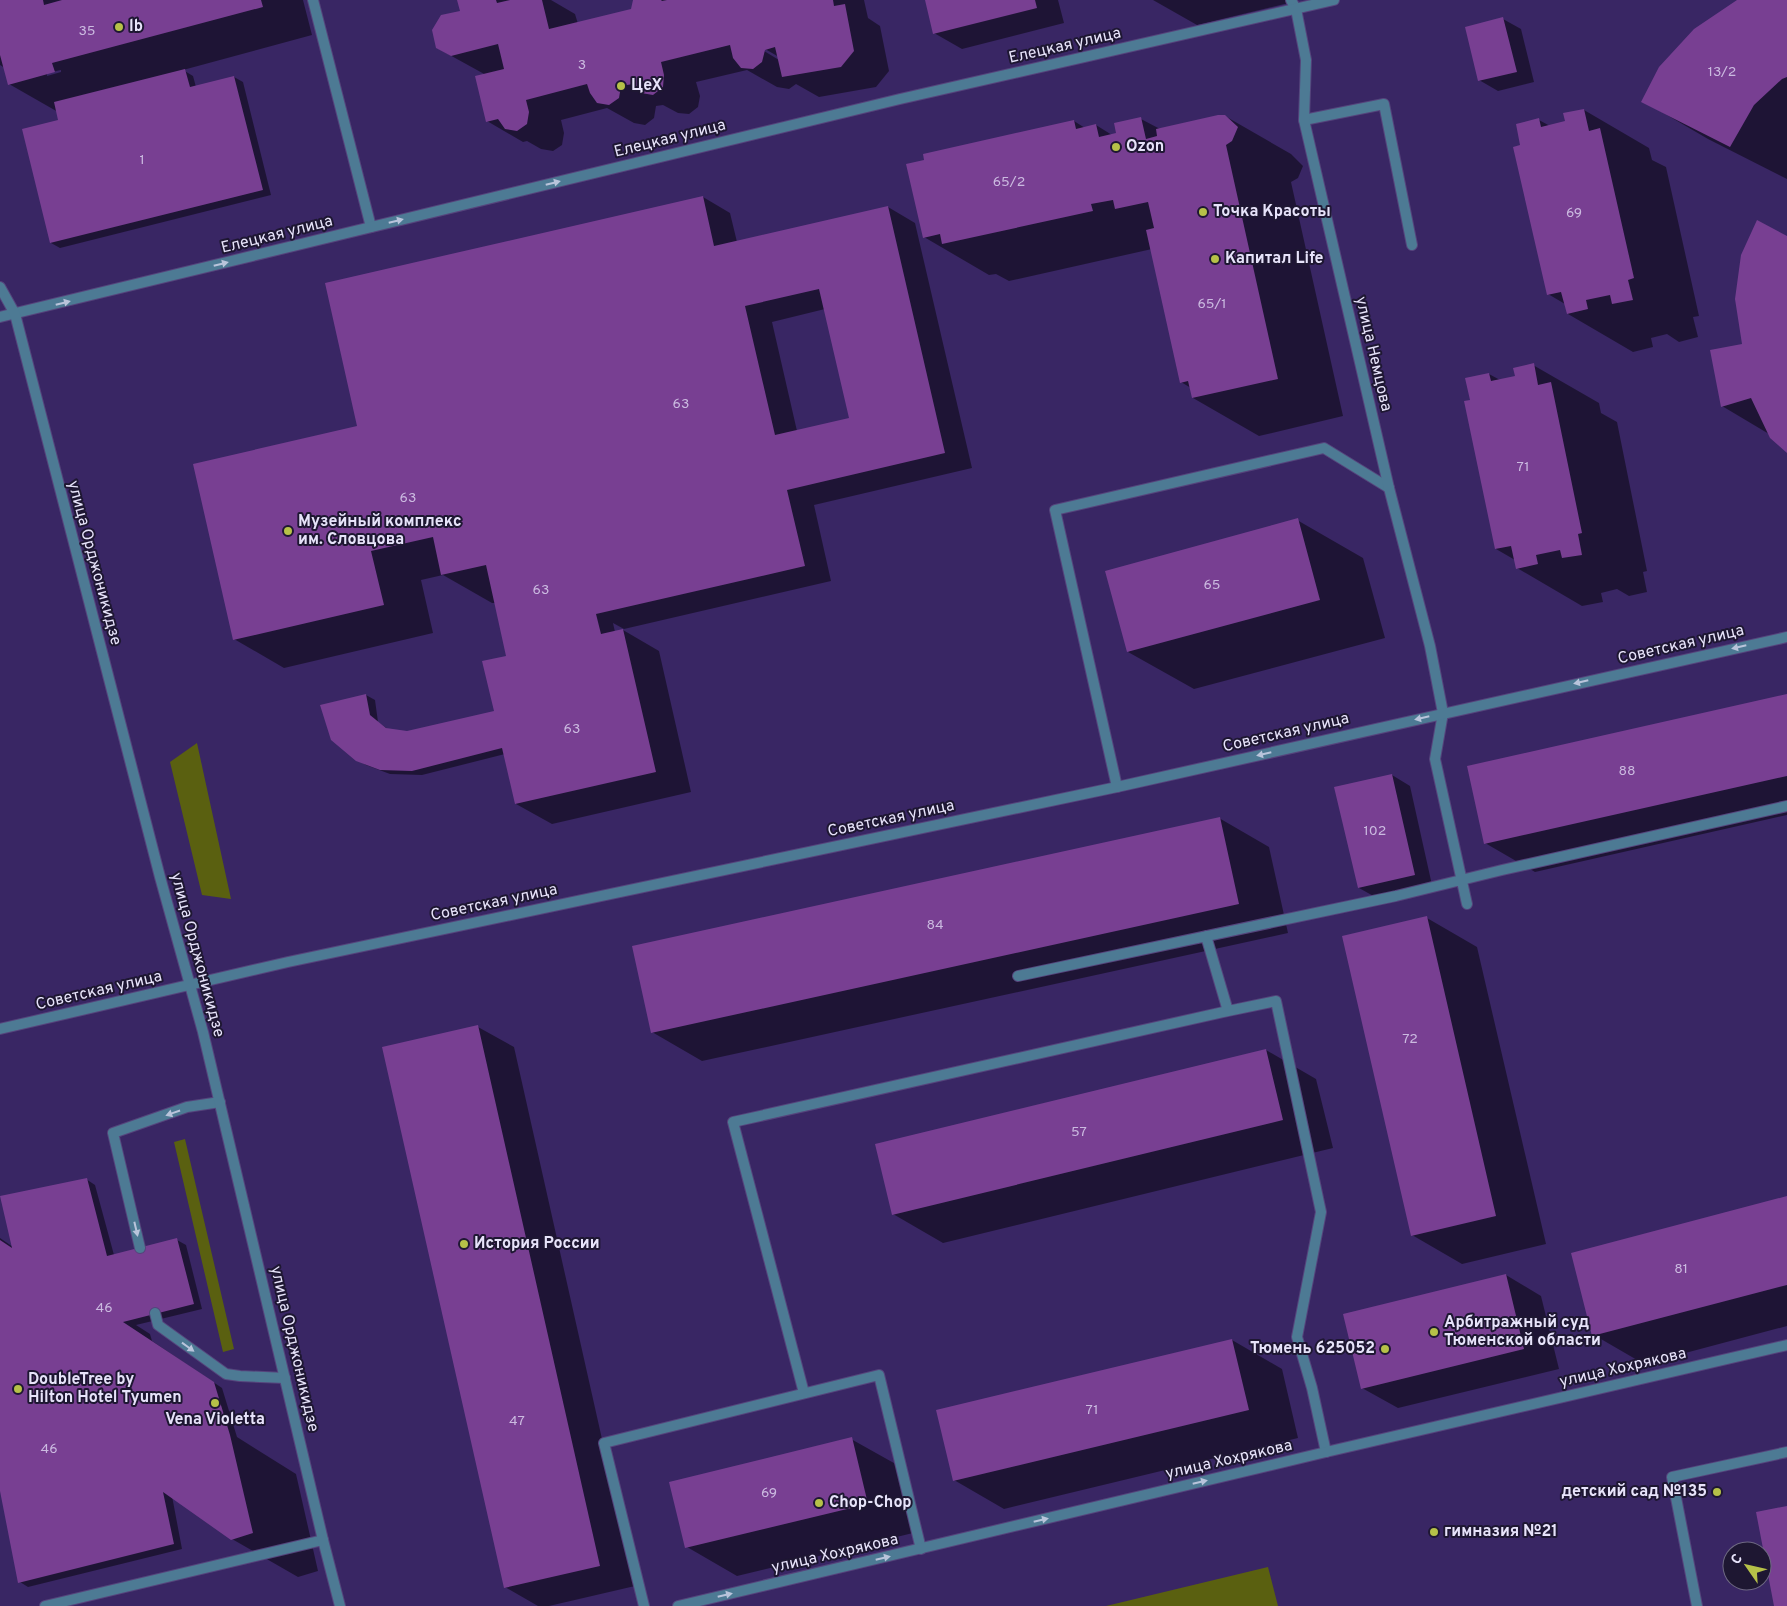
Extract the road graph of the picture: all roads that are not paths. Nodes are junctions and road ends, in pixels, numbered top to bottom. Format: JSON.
{"nodes":[{"id":1,"x":312,"y":0,"type":"edge"},
{"id":2,"x":1334,"y":0,"type":"edge"},
{"id":3,"x":1293,"y":4,"type":"edge"},
{"id":4,"x":1304,"y":120,"type":"junction"},
{"id":5,"x":372,"y":227,"type":"junction"},
{"id":6,"x":1412,"y":245,"type":"dead end"},
{"id":7,"x":0,"y":287,"type":"edge"},
{"id":8,"x":15,"y":314,"type":"junction"},
{"id":9,"x":0,"y":317,"type":"edge"},
{"id":10,"x":1389,"y":488,"type":"junction"},
{"id":11,"x":1787,"y":637,"type":"edge"},
{"id":12,"x":1443,"y":713,"type":"junction"},
{"id":13,"x":1118,"y":787,"type":"junction"},
{"id":14,"x":1787,"y":806,"type":"edge"},
{"id":15,"x":1462,"y":880,"type":"junction"},
{"id":16,"x":1467,"y":904,"type":"dead end"},
{"id":17,"x":1206,"y":936,"type":"junction"},
{"id":18,"x":1018,"y":976,"type":"dead end"},
{"id":19,"x":191,"y":986,"type":"junction"},
{"id":20,"x":1228,"y":1011,"type":"junction"},
{"id":21,"x":0,"y":1029,"type":"edge"},
{"id":22,"x":220,"y":1102,"type":"junction"},
{"id":23,"x":140,"y":1248,"type":"dead end"},
{"id":24,"x":155,"y":1313,"type":"dead end"},
{"id":25,"x":1787,"y":1345,"type":"edge"},
{"id":26,"x":285,"y":1378,"type":"junction"},
{"id":27,"x":804,"y":1393,"type":"junction"},
{"id":28,"x":1326,"y":1452,"type":"junction"},
{"id":29,"x":1787,"y":1452,"type":"edge"},
{"id":30,"x":323,"y":1540,"type":"junction"},
{"id":31,"x":921,"y":1549,"type":"junction"},
{"id":32,"x":45,"y":1606,"type":"edge"},
{"id":33,"x":340,"y":1606,"type":"edge"},
{"id":34,"x":644,"y":1606,"type":"edge"},
{"id":35,"x":678,"y":1606,"type":"edge"},
{"id":36,"x":1697,"y":1606,"type":"edge"}],
"edges":[{"from":1,"to":5,"type":"street"},
{"from":2,"to":3,"type":"street","name":"Елецкая улица"},
{"from":3,"to":4,"type":"street","name":"улица Немцова"},
{"from":5,"to":3,"type":"street","name":"Елецкая улица","one_way":true},
{"from":4,"to":6,"type":"street"},
{"from":4,"to":10,"type":"street","name":"улица Немцова"},
{"from":8,"to":5,"type":"street","name":"Елецкая улица","one_way":true},
{"from":7,"to":8,"type":"street","name":"улица Орджоникидзе"},
{"from":8,"to":9,"type":"street","name":"Елецкая улица"},
{"from":8,"to":19,"type":"street","name":"улица Орджоникидзе"},
{"from":10,"to":12,"type":"street","name":"улица Немцова"},
{"from":10,"to":13,"type":"street"},
{"from":11,"to":12,"type":"street","name":"Советская улица","one_way":true},
{"from":12,"to":13,"type":"street","name":"Советская улица","one_way":true},
{"from":12,"to":15,"type":"street"},
{"from":13,"to":19,"type":"street","name":"Советская улица"},
{"from":14,"to":15,"type":"street"},
{"from":15,"to":16,"type":"street"},
{"from":15,"to":17,"type":"street"},
{"from":17,"to":18,"type":"street"},
{"from":17,"to":20,"type":"street"},
{"from":19,"to":21,"type":"street","name":"Советская улица"},
{"from":19,"to":22,"type":"street","name":"улица Орджоникидзе"},
{"from":20,"to":27,"type":"street"},
{"from":20,"to":28,"type":"street"},
{"from":22,"to":23,"type":"street","one_way":true},
{"from":22,"to":26,"type":"street","name":"улица Орджоникидзе"},
{"from":24,"to":26,"type":"street","one_way":true},
{"from":25,"to":28,"type":"street","name":"улица Хохрякова"},
{"from":26,"to":30,"type":"street","name":"улица Орджоникидзе"},
{"from":27,"to":31,"type":"street"},
{"from":27,"to":34,"type":"street"},
{"from":31,"to":28,"type":"street","name":"улица Хохрякова","one_way":true},
{"from":29,"to":36,"type":"street"},
{"from":30,"to":32,"type":"street"},
{"from":30,"to":33,"type":"street","name":"улица Орджоникидзе"},
{"from":35,"to":31,"type":"street","name":"улица Хохрякова","one_way":true}]}
